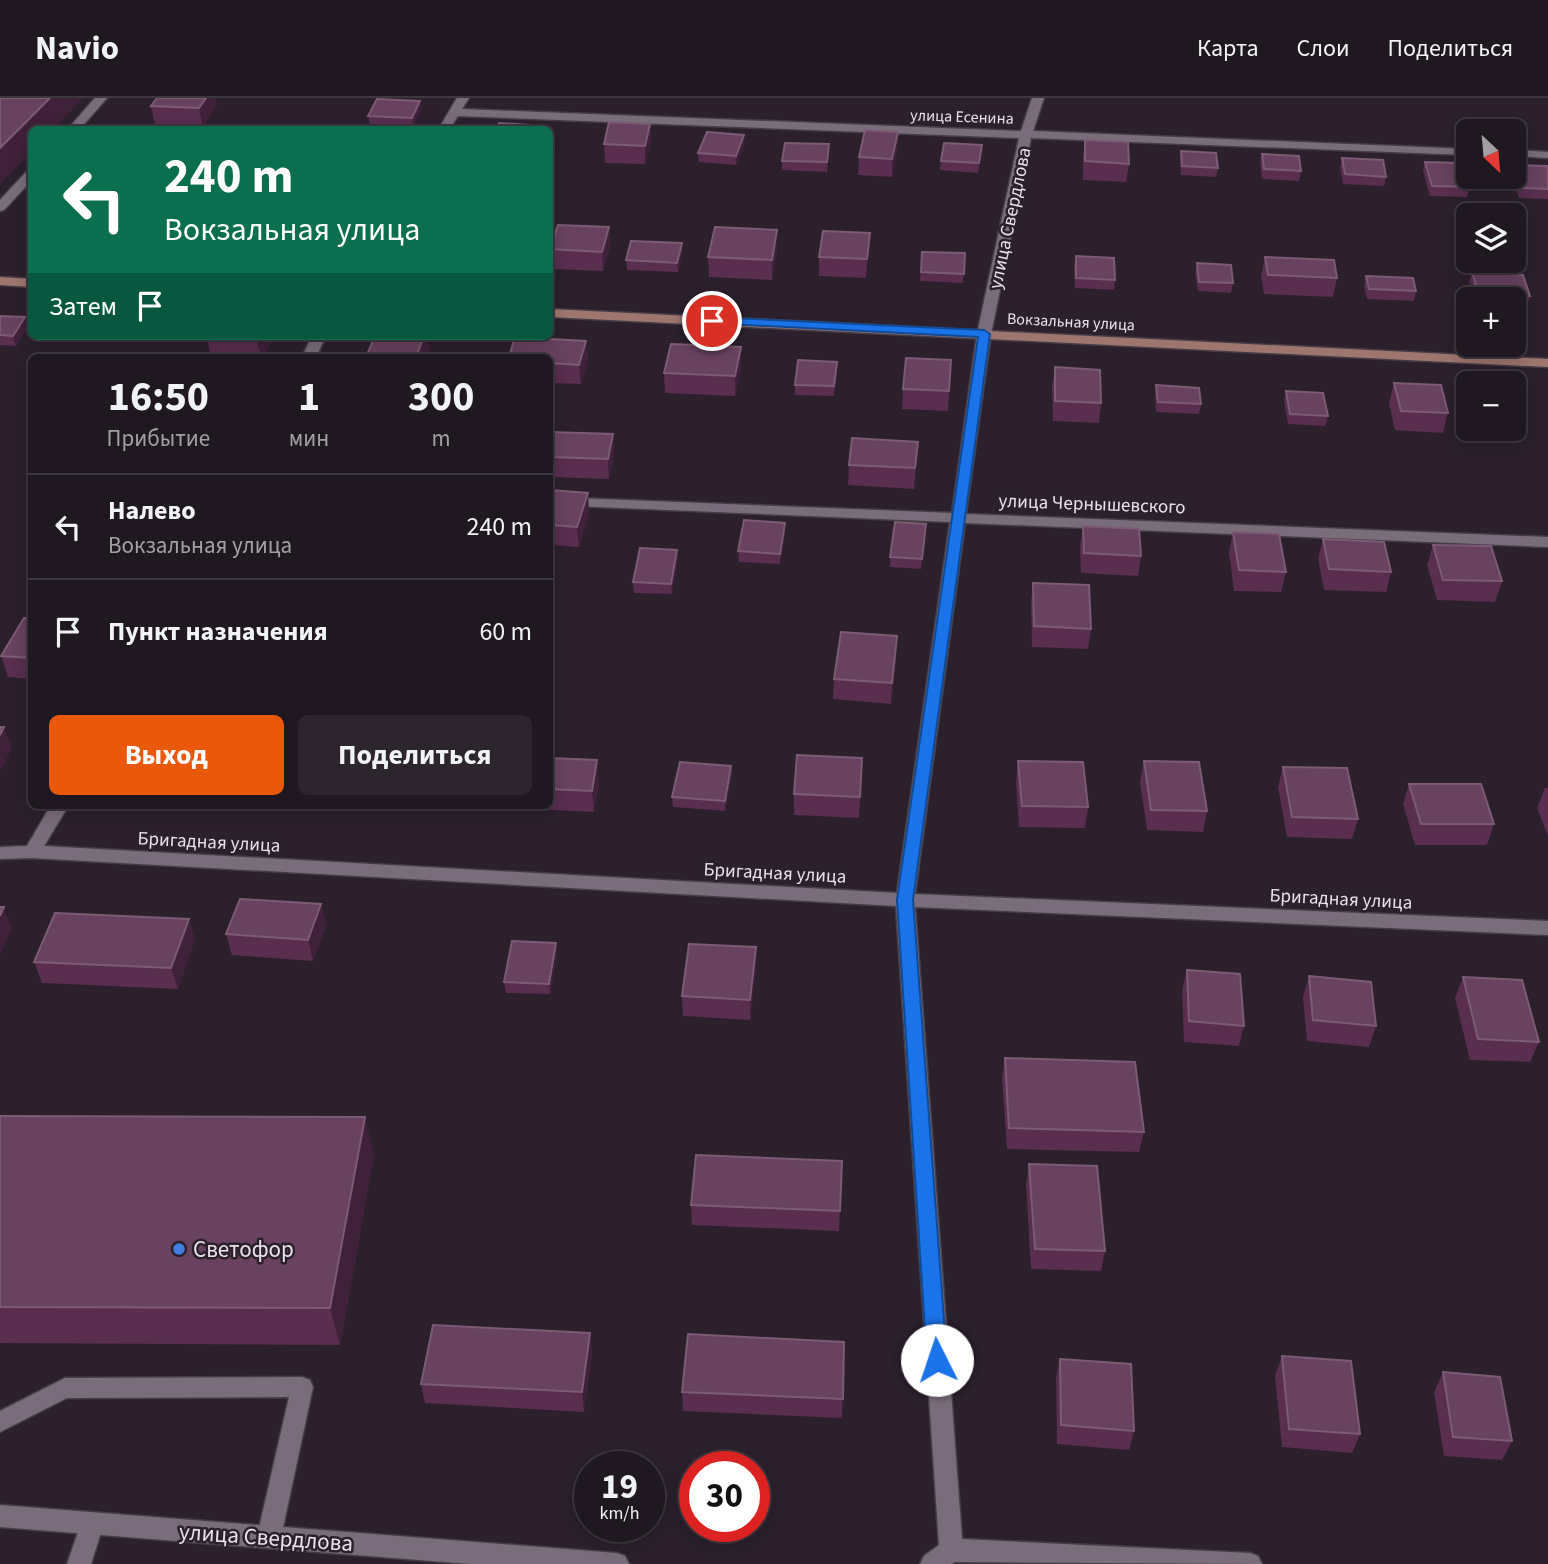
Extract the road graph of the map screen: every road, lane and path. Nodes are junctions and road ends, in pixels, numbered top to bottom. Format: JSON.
{"nodes":[{"id":1,"x":101,"y":98,"type":"edge"},
{"id":2,"x":463,"y":98,"type":"edge"},
{"id":3,"x":1038,"y":98,"type":"edge"},
{"id":4,"x":454,"y":112,"type":"junction"},
{"id":5,"x":76,"y":126,"type":"edge"},
{"id":6,"x":445,"y":126,"type":"edge"},
{"id":7,"x":1026,"y":134,"type":"junction"},
{"id":8,"x":1456,"y":152,"type":"edge"},
{"id":9,"x":1526,"y":154,"type":"edge"},
{"id":10,"x":1548,"y":155,"type":"edge"},
{"id":11,"x":28,"y":177,"type":"edge"},
{"id":12,"x":0,"y":207,"type":"edge"},
{"id":13,"x":0,"y":281,"type":"edge"},
{"id":14,"x":28,"y":283,"type":"edge"},
{"id":15,"x":553,"y":313,"type":"edge"},
{"id":16,"x":984,"y":334,"type":"junction"},
{"id":17,"x":1548,"y":363,"type":"edge"},
{"id":18,"x":553,"y":501,"type":"edge"},
{"id":19,"x":957,"y":516,"type":"junction"},
{"id":20,"x":1548,"y":542,"type":"edge"},
{"id":21,"x":58,"y":809,"type":"edge"},
{"id":22,"x":32,"y":852,"type":"junction"},
{"id":23,"x":0,"y":853,"type":"edge"},
{"id":24,"x":905,"y":900,"type":"junction"},
{"id":25,"x":1548,"y":928,"type":"edge"},
{"id":26,"x":0,"y":1422,"type":"edge"},
{"id":27,"x":0,"y":1516,"type":"edge"},
{"id":28,"x":92,"y":1524,"type":"junction"},
{"id":29,"x":269,"y":1537,"type":"junction"},
{"id":30,"x":941,"y":1557,"type":"edge"},
{"id":31,"x":79,"y":1564,"type":"edge"},
{"id":32,"x":617,"y":1564,"type":"edge"},
{"id":33,"x":1250,"y":1564,"type":"edge"}],
"edges":[{"from":1,"to":5,"type":"street"},
{"from":2,"to":4,"type":"street"},
{"from":3,"to":7,"type":"street","name":"улица Свердлова"},
{"from":4,"to":6,"type":"street"},
{"from":4,"to":7,"type":"street","name":"улица Есенина"},
{"from":7,"to":8,"type":"street","name":"улица Есенина"},
{"from":7,"to":16,"type":"street","name":"улица Свердлова"},
{"from":9,"to":10,"type":"street"},
{"from":11,"to":12,"type":"street"},
{"from":13,"to":14,"type":"main road"},
{"from":15,"to":16,"type":"main road","name":"Вокзальная улица"},
{"from":16,"to":17,"type":"main road","name":"Вокзальная улица"},
{"from":16,"to":19,"type":"street","name":"улица Свердлова"},
{"from":18,"to":19,"type":"street","name":"улица Чернышевского"},
{"from":19,"to":20,"type":"street","name":"улица Чернышевского"},
{"from":19,"to":24,"type":"street","name":"улица Свердлова"},
{"from":21,"to":22,"type":"street"},
{"from":22,"to":23,"type":"street","name":"Бригадная улица"},
{"from":22,"to":24,"type":"street","name":"Бригадная улица"},
{"from":24,"to":25,"type":"street","name":"Бригадная улица"},
{"from":24,"to":30,"type":"street","name":"улица Свердлова"},
{"from":26,"to":29,"type":"street"},
{"from":27,"to":28,"type":"street","name":"улица Свердлова"},
{"from":28,"to":29,"type":"street","name":"улица Свердлова"},
{"from":28,"to":31,"type":"street"},
{"from":29,"to":32,"type":"street","name":"улица Свердлова"},
{"from":30,"to":33,"type":"street","name":"улица Свердлова"}]}
